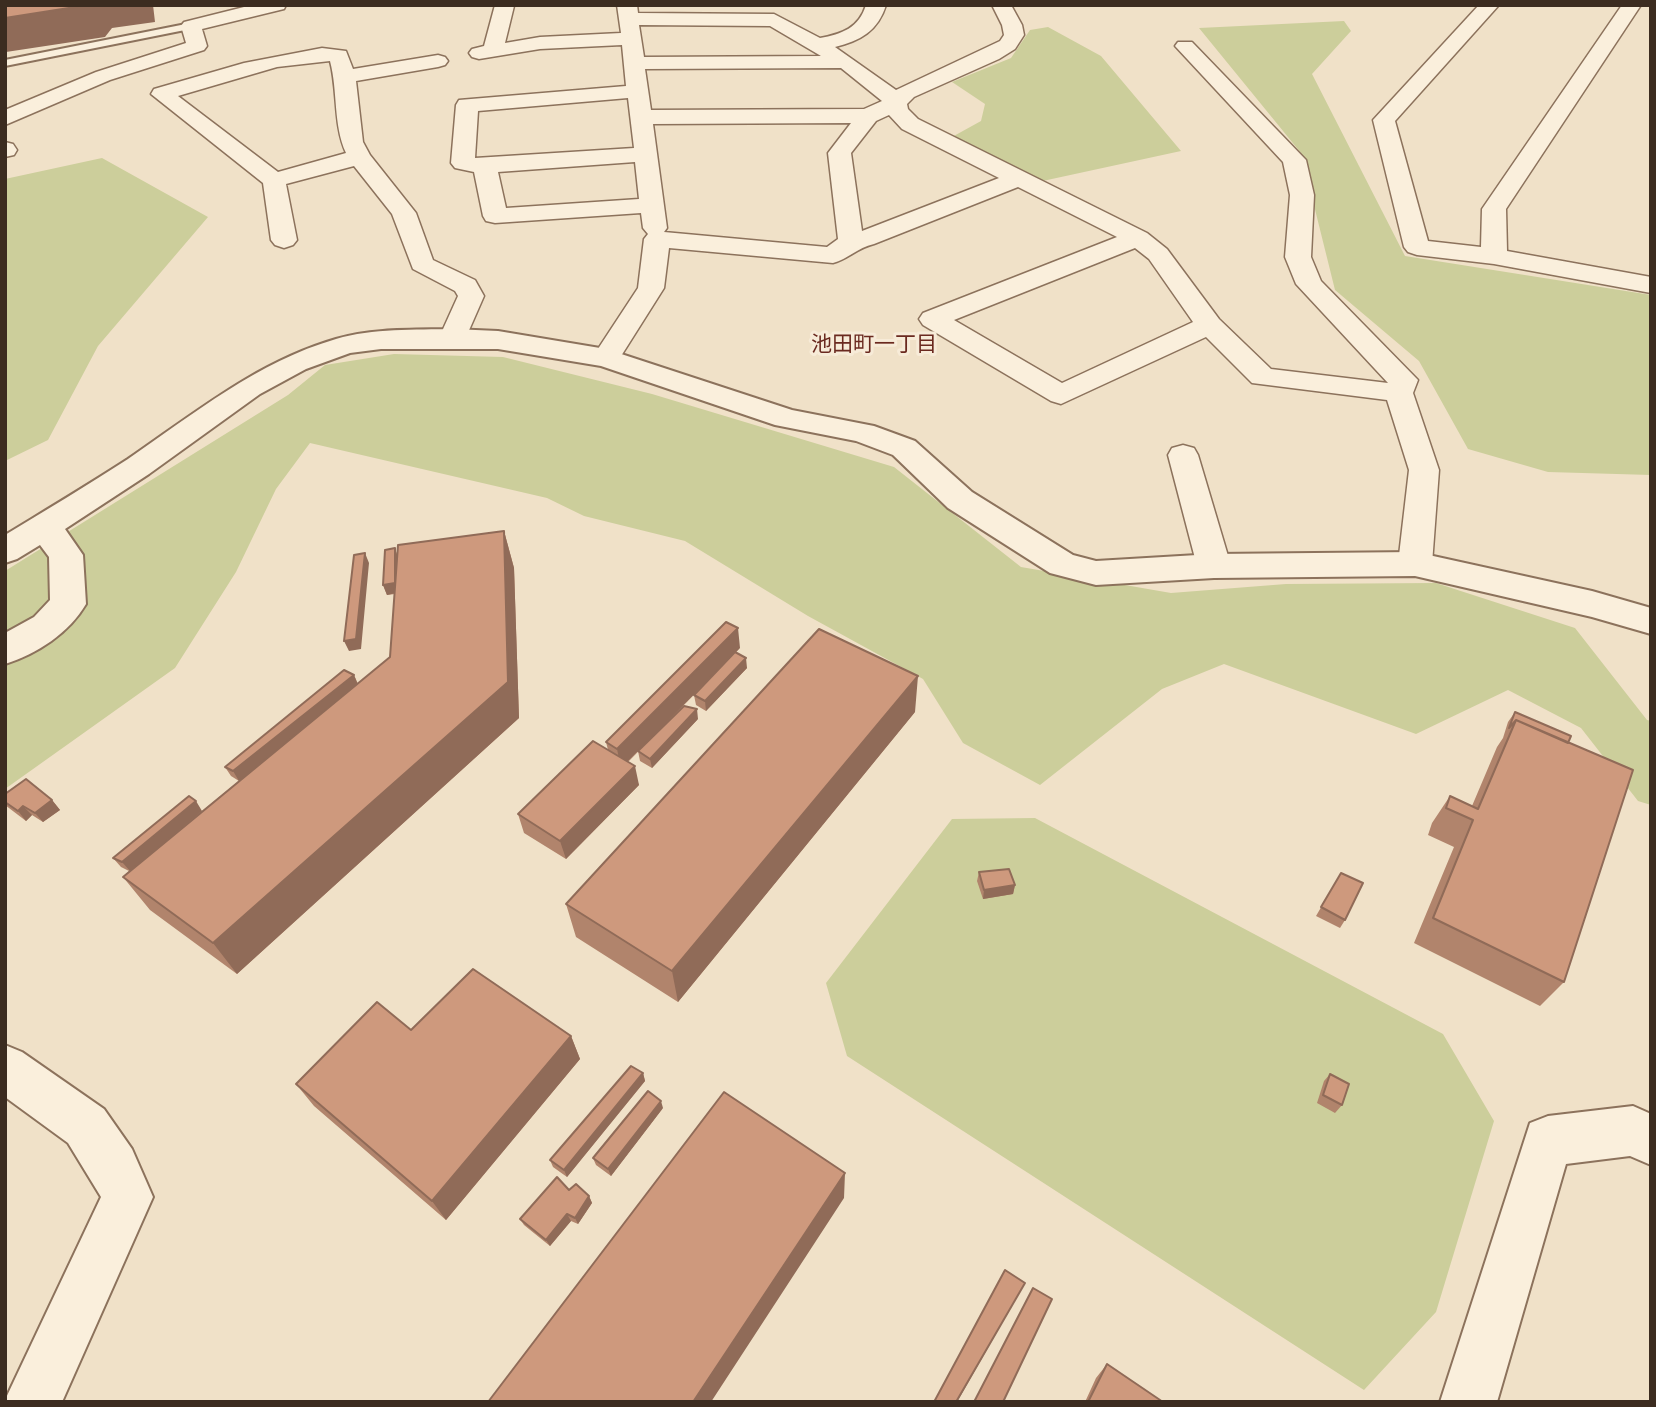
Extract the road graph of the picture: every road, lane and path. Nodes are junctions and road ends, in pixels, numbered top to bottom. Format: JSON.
{"nodes":[{"id":1,"x":277,"y":5,"type":"edge"},
{"id":2,"x":876,"y":5,"type":"edge"},
{"id":3,"x":1001,"y":5,"type":"edge"},
{"id":4,"x":1490,"y":5,"type":"edge"},
{"id":5,"x":1632,"y":5,"type":"edge"},
{"id":6,"x":1638,"y":5,"type":"edge"},
{"id":7,"x":504,"y":6,"type":"edge"},
{"id":8,"x":1651,"y":8,"type":"edge"},
{"id":9,"x":629,"y":21,"type":"edge"},
{"id":10,"x":191,"y":26,"type":"junction"},
{"id":11,"x":817,"y":45,"type":"junction"},
{"id":12,"x":1185,"y":46,"type":"dead end"},
{"id":13,"x":438,"y":61,"type":"dead end"},
{"id":14,"x":846,"y":62,"type":"junction"},
{"id":15,"x":5,"y":63,"type":"edge"},
{"id":16,"x":635,"y":63,"type":"junction"},
{"id":17,"x":345,"y":77,"type":"junction"},
{"id":18,"x":638,"y":91,"type":"junction"},
{"id":19,"x":896,"y":103,"type":"junction"},
{"id":20,"x":868,"y":116,"type":"junction"},
{"id":21,"x":641,"y":117,"type":"junction"},
{"id":22,"x":5,"y":118,"type":"edge"},
{"id":23,"x":646,"y":154,"type":"junction"},
{"id":24,"x":359,"y":157,"type":"junction"},
{"id":25,"x":485,"y":166,"type":"junction"},
{"id":26,"x":1020,"y":178,"type":"junction"},
{"id":27,"x":274,"y":180,"type":"junction"},
{"id":28,"x":653,"y":205,"type":"junction"},
{"id":29,"x":1138,"y":238,"type":"junction"},
{"id":30,"x":657,"y":239,"type":"junction"},
{"id":31,"x":284,"y":240,"type":"dead end"},
{"id":32,"x":851,"y":241,"type":"junction"},
{"id":33,"x":1494,"y":257,"type":"junction"},
{"id":34,"x":1651,"y":285,"type":"edge"},
{"id":35,"x":1209,"y":325,"type":"junction"},
{"id":36,"x":453,"y":338,"type":"junction"},
{"id":37,"x":606,"y":358,"type":"junction"},
{"id":38,"x":1399,"y":393,"type":"junction"},
{"id":39,"x":1182,"y":455,"type":"dead end"},
{"id":40,"x":45,"y":527,"type":"junction"},
{"id":41,"x":5,"y":551,"type":"edge"},
{"id":42,"x":1415,"y":564,"type":"junction"},
{"id":43,"x":1214,"y":566,"type":"junction"},
{"id":44,"x":1651,"y":621,"type":"edge"},
{"id":45,"x":5,"y":650,"type":"edge"},
{"id":46,"x":5,"y":1068,"type":"edge"},
{"id":47,"x":1651,"y":1140,"type":"edge"},
{"id":48,"x":33,"y":1402,"type":"edge"},
{"id":49,"x":1468,"y":1402,"type":"edge"}],
"edges":[{"from":1,"to":10,"type":"street"},
{"from":2,"to":11,"type":"street"},
{"from":3,"to":19,"type":"street"},
{"from":4,"to":33,"type":"street"},
{"from":5,"to":33,"type":"street"},
{"from":6,"to":8,"type":"street"},
{"from":7,"to":9,"type":"street"},
{"from":9,"to":11,"type":"street"},
{"from":9,"to":16,"type":"street"},
{"from":10,"to":15,"type":"lane"},
{"from":10,"to":22,"type":"street"},
{"from":11,"to":14,"type":"street"},
{"from":12,"to":38,"type":"street"},
{"from":13,"to":17,"type":"street"},
{"from":14,"to":16,"type":"street"},
{"from":14,"to":19,"type":"street"},
{"from":16,"to":18,"type":"street"},
{"from":17,"to":24,"type":"street"},
{"from":17,"to":27,"type":"street"},
{"from":18,"to":21,"type":"street"},
{"from":18,"to":25,"type":"street"},
{"from":19,"to":20,"type":"street"},
{"from":19,"to":26,"type":"street"},
{"from":20,"to":21,"type":"street"},
{"from":20,"to":32,"type":"street"},
{"from":21,"to":23,"type":"street"},
{"from":23,"to":25,"type":"street"},
{"from":23,"to":28,"type":"street"},
{"from":24,"to":27,"type":"street"},
{"from":24,"to":36,"type":"street"},
{"from":25,"to":28,"type":"street"},
{"from":26,"to":29,"type":"street"},
{"from":26,"to":32,"type":"street"},
{"from":27,"to":31,"type":"street"},
{"from":28,"to":30,"type":"street"},
{"from":29,"to":35,"type":"street"},
{"from":29,"to":35,"type":"street"},
{"from":30,"to":32,"type":"street"},
{"from":30,"to":37,"type":"street"},
{"from":33,"to":34,"type":"street"},
{"from":35,"to":38,"type":"street"},
{"from":36,"to":37,"type":"street"},
{"from":36,"to":40,"type":"street"},
{"from":37,"to":43,"type":"street"},
{"from":38,"to":42,"type":"street"},
{"from":39,"to":43,"type":"street"},
{"from":40,"to":41,"type":"street"},
{"from":40,"to":45,"type":"street"},
{"from":42,"to":43,"type":"street"},
{"from":42,"to":44,"type":"street"},
{"from":46,"to":48,"type":"street"},
{"from":47,"to":49,"type":"street"}]}
